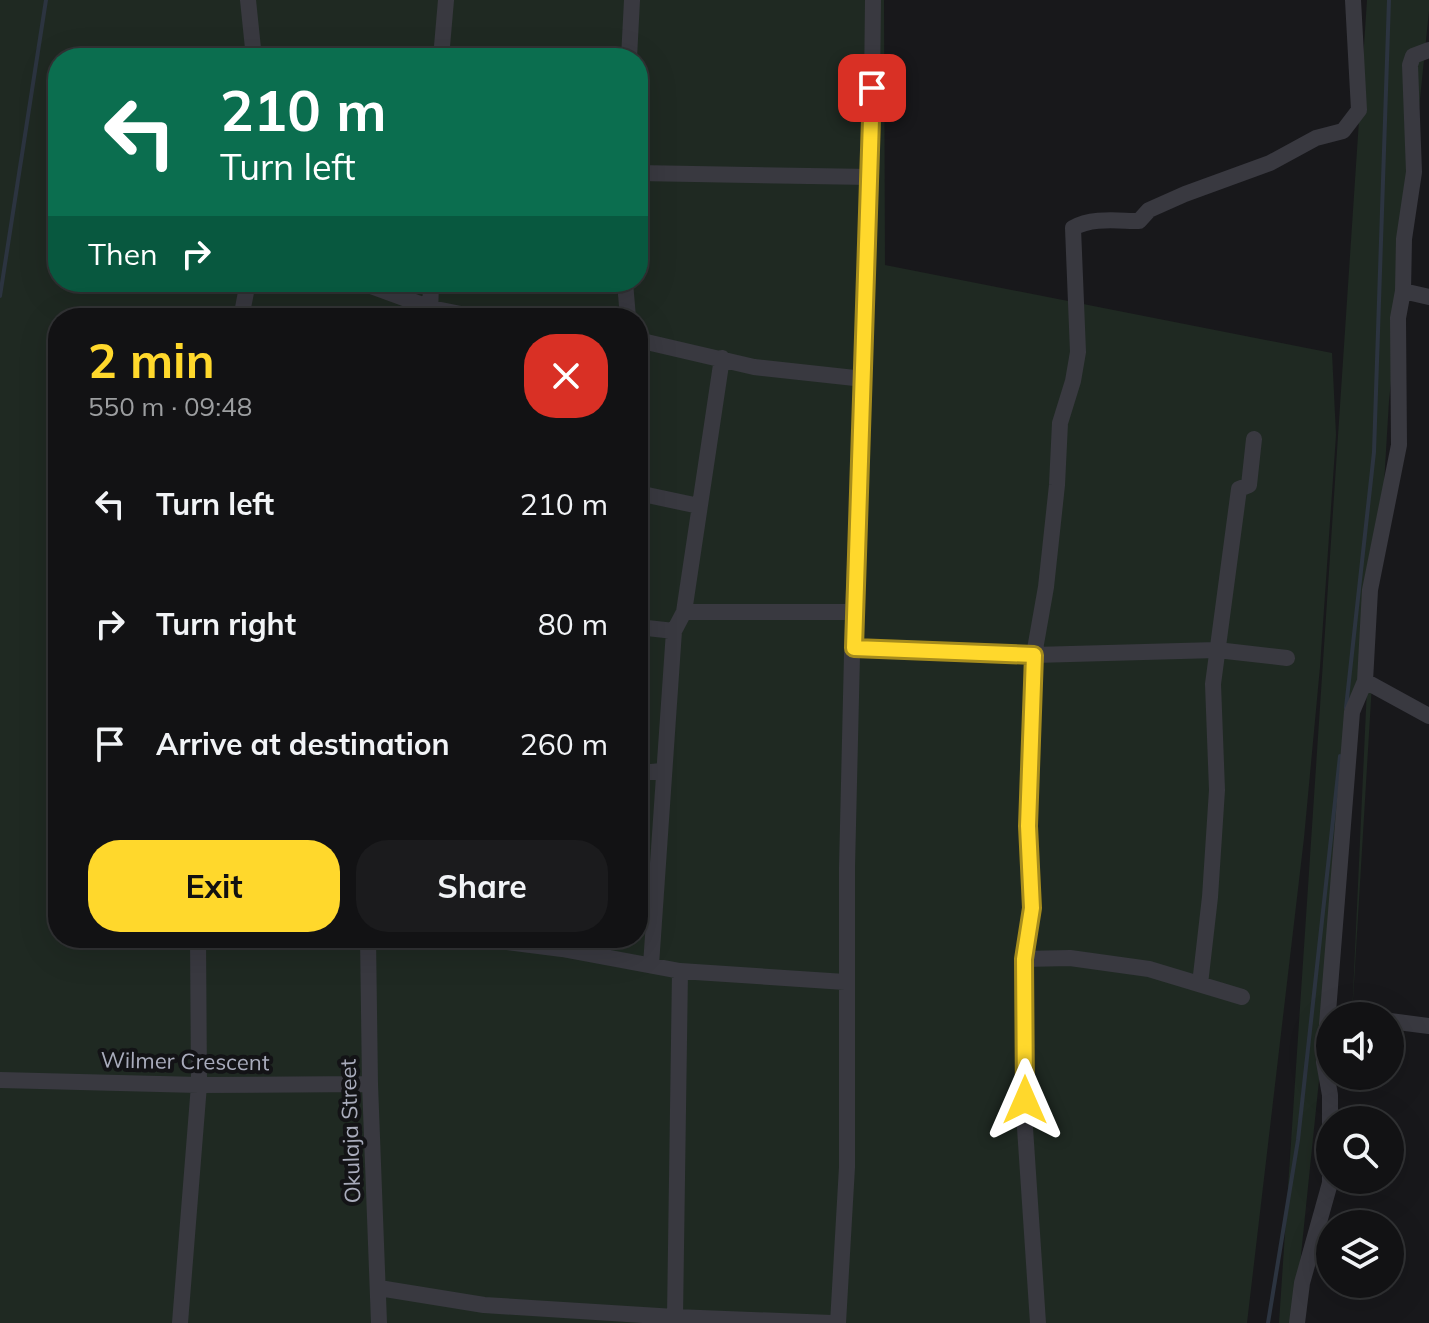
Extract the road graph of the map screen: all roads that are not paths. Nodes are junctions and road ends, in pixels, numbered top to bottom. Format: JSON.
{"nodes":[{"id":1,"x":248,"y":0,"type":"edge"},
{"id":2,"x":446,"y":0,"type":"edge"},
{"id":3,"x":632,"y":0,"type":"edge"},
{"id":4,"x":873,"y":0,"type":"edge"},
{"id":5,"x":1353,"y":0,"type":"edge"},
{"id":6,"x":253,"y":48,"type":"edge"},
{"id":7,"x":442,"y":48,"type":"edge"},
{"id":8,"x":630,"y":48,"type":"edge"},
{"id":9,"x":1429,"y":50,"type":"edge"},
{"id":10,"x":648,"y":173,"type":"edge"},
{"id":11,"x":871,"y":177,"type":"junction"},
{"id":12,"x":1403,"y":291,"type":"junction"},
{"id":13,"x":383,"y":292,"type":"edge"},
{"id":14,"x":1429,"y":297,"type":"edge"},
{"id":15,"x":419,"y":308,"type":"edge"},
{"id":16,"x":648,"y":342,"type":"edge"},
{"id":17,"x":722,"y":358,"type":"junction"},
{"id":18,"x":864,"y":379,"type":"junction"},
{"id":19,"x":1254,"y":439,"type":"dead end"},
{"id":20,"x":648,"y":495,"type":"edge"},
{"id":21,"x":699,"y":506,"type":"junction"},
{"id":22,"x":684,"y":612,"type":"junction"},
{"id":23,"x":853,"y":612,"type":"junction"},
{"id":24,"x":648,"y":628,"type":"edge"},
{"id":25,"x":674,"y":631,"type":"junction"},
{"id":26,"x":854,"y":648,"type":"junction"},
{"id":27,"x":1217,"y":650,"type":"junction"},
{"id":28,"x":1034,"y":655,"type":"junction"},
{"id":29,"x":1287,"y":658,"type":"dead end"},
{"id":30,"x":1365,"y":681,"type":"junction"},
{"id":31,"x":1429,"y":716,"type":"edge"},
{"id":32,"x":663,"y":771,"type":"junction"},
{"id":33,"x":648,"y":772,"type":"edge"},
{"id":34,"x":198,"y":948,"type":"edge"},
{"id":35,"x":368,"y":948,"type":"edge"},
{"id":36,"x":554,"y":948,"type":"edge"},
{"id":37,"x":1024,"y":959,"type":"junction"},
{"id":38,"x":651,"y":965,"type":"junction"},
{"id":39,"x":680,"y":971,"type":"junction"},
{"id":40,"x":845,"y":982,"type":"junction"},
{"id":41,"x":1200,"y":984,"type":"junction"},
{"id":42,"x":1242,"y":997,"type":"dead end"},
{"id":43,"x":1331,"y":1002,"type":"edge"},
{"id":44,"x":1404,"y":1023,"type":"edge"},
{"id":45,"x":1429,"y":1026,"type":"edge"},
{"id":46,"x":0,"y":1080,"type":"edge"},
{"id":47,"x":370,"y":1084,"type":"junction"},
{"id":48,"x":199,"y":1085,"type":"junction"},
{"id":49,"x":1329,"y":1090,"type":"edge"},
{"id":50,"x":379,"y":1288,"type":"junction"},
{"id":51,"x":675,"y":1317,"type":"junction"},
{"id":52,"x":180,"y":1323,"type":"edge"},
{"id":53,"x":379,"y":1323,"type":"edge"},
{"id":54,"x":835,"y":1323,"type":"edge"},
{"id":55,"x":1038,"y":1323,"type":"edge"},
{"id":56,"x":1297,"y":1323,"type":"edge"}],
"edges":[{"from":1,"to":6,"type":"street"},
{"from":2,"to":7,"type":"street"},
{"from":3,"to":8,"type":"street"},
{"from":4,"to":11,"type":"street"},
{"from":5,"to":28,"type":"street"},
{"from":9,"to":12,"type":"street"},
{"from":10,"to":11,"type":"street"},
{"from":11,"to":18,"type":"street"},
{"from":12,"to":14,"type":"street"},
{"from":12,"to":30,"type":"street"},
{"from":13,"to":15,"type":"street"},
{"from":16,"to":17,"type":"street"},
{"from":17,"to":18,"type":"street"},
{"from":17,"to":21,"type":"street"},
{"from":18,"to":23,"type":"street"},
{"from":19,"to":27,"type":"street"},
{"from":20,"to":21,"type":"street"},
{"from":21,"to":22,"type":"street"},
{"from":22,"to":23,"type":"street"},
{"from":22,"to":25,"type":"street"},
{"from":23,"to":26,"type":"street"},
{"from":24,"to":25,"type":"street"},
{"from":25,"to":32,"type":"street"},
{"from":26,"to":28,"type":"street"},
{"from":26,"to":40,"type":"street"},
{"from":27,"to":28,"type":"street"},
{"from":27,"to":29,"type":"street"},
{"from":27,"to":41,"type":"street"},
{"from":28,"to":37,"type":"street"},
{"from":30,"to":31,"type":"street"},
{"from":30,"to":43,"type":"street"},
{"from":32,"to":33,"type":"street"},
{"from":32,"to":38,"type":"street"},
{"from":34,"to":48,"type":"street"},
{"from":35,"to":47,"type":"street","name":"Okulaja Street"},
{"from":36,"to":38,"type":"street"},
{"from":37,"to":41,"type":"street"},
{"from":37,"to":55,"type":"street"},
{"from":38,"to":39,"type":"street"},
{"from":39,"to":40,"type":"street"},
{"from":39,"to":51,"type":"street"},
{"from":40,"to":54,"type":"street"},
{"from":41,"to":42,"type":"street"},
{"from":44,"to":45,"type":"street"},
{"from":46,"to":48,"type":"street","name":"Wilmer Crescent"},
{"from":47,"to":48,"type":"street","name":"Wilmer Crescent"},
{"from":47,"to":50,"type":"street","name":"Okulaja Street"},
{"from":48,"to":52,"type":"street"},
{"from":49,"to":56,"type":"street"},
{"from":50,"to":51,"type":"street"},
{"from":50,"to":53,"type":"street","name":"Okulaja Street"},
{"from":51,"to":54,"type":"street"}]}
